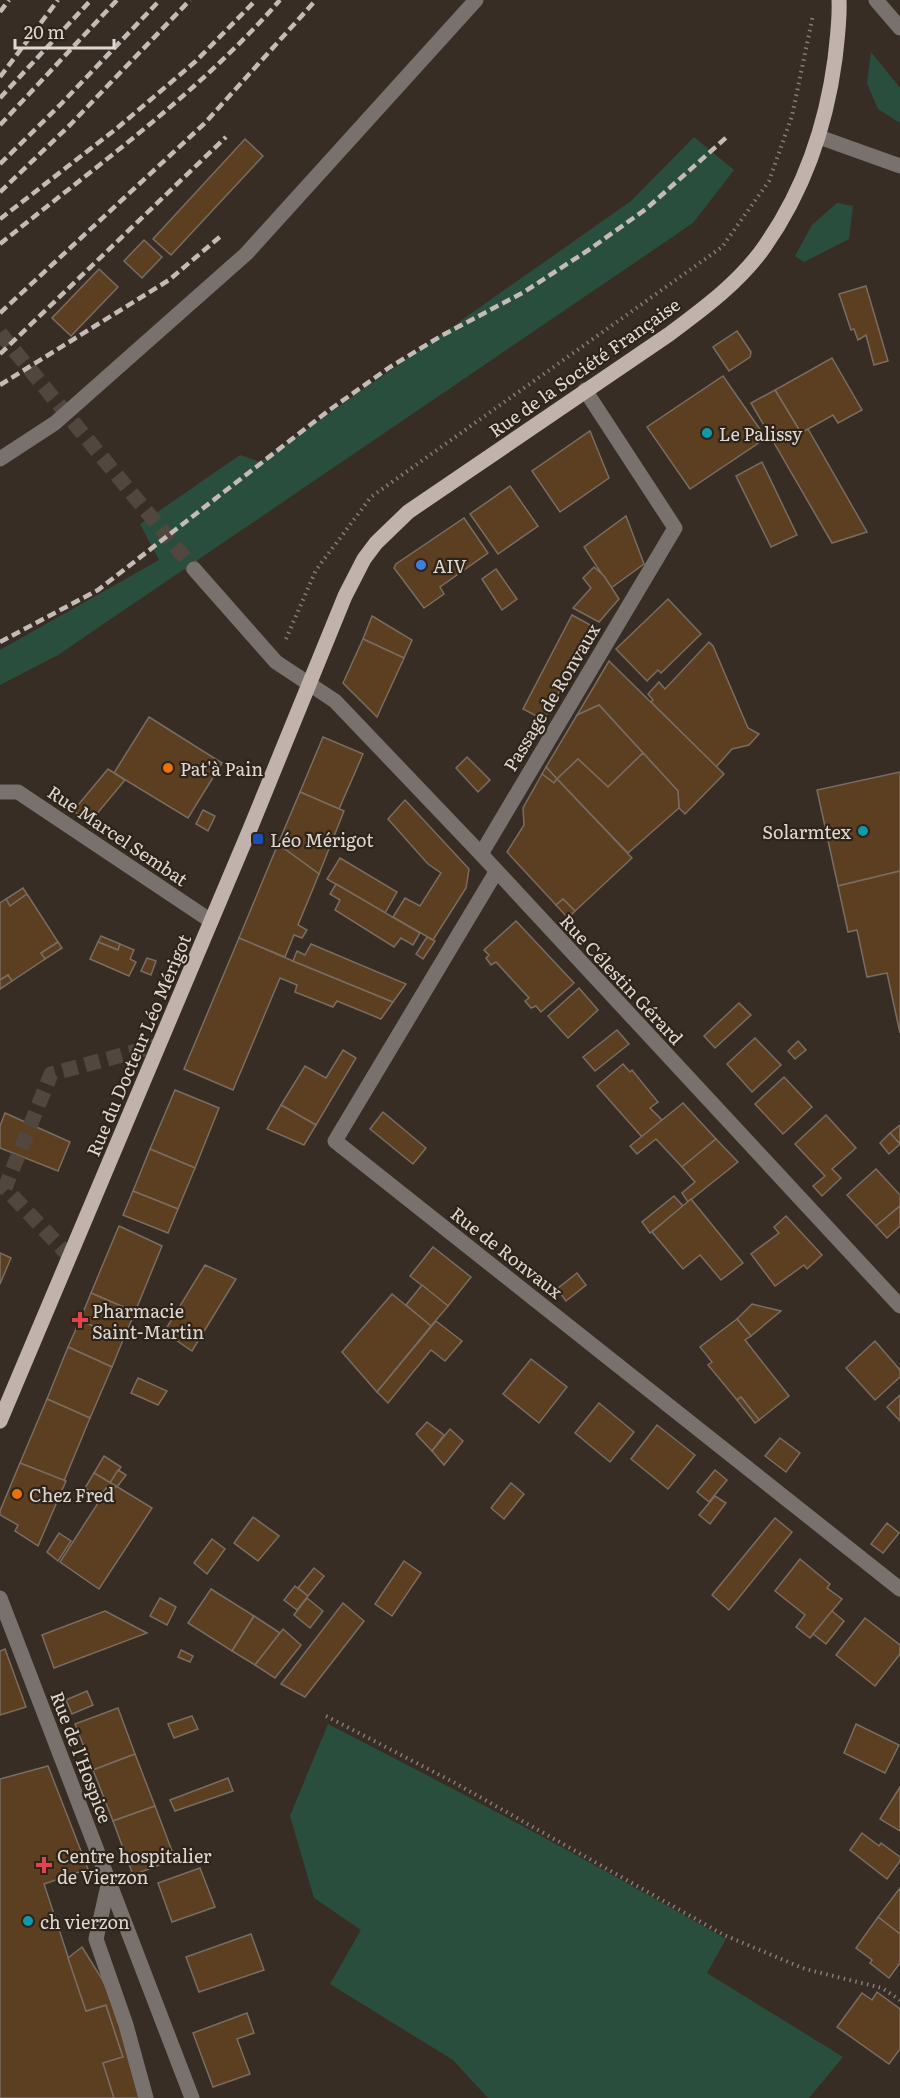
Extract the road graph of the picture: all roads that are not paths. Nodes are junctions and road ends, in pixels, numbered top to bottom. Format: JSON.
{"nodes":[{"id":1,"x":476,"y":0,"type":"edge"},
{"id":2,"x":838,"y":0,"type":"edge"},
{"id":3,"x":876,"y":0,"type":"edge"},
{"id":4,"x":900,"y":28,"type":"edge"},
{"id":5,"x":819,"y":137,"type":"junction"},
{"id":6,"x":900,"y":166,"type":"edge"},
{"id":7,"x":585,"y":390,"type":"junction"},
{"id":8,"x":0,"y":459,"type":"edge"},
{"id":9,"x":194,"y":569,"type":"tunnel mouth"},
{"id":10,"x":310,"y":684,"type":"junction"},
{"id":11,"x":0,"y":792,"type":"edge"},
{"id":12,"x":481,"y":854,"type":"junction"},
{"id":13,"x":496,"y":872,"type":"junction"},
{"id":14,"x":211,"y":921,"type":"junction"},
{"id":15,"x":900,"y":1306,"type":"edge"},
{"id":16,"x":0,"y":1421,"type":"edge"},
{"id":17,"x":900,"y":1589,"type":"edge"},
{"id":18,"x":0,"y":1598,"type":"edge"},
{"id":19,"x":109,"y":1881,"type":"junction"},
{"id":20,"x":146,"y":2098,"type":"edge"},
{"id":21,"x":192,"y":2098,"type":"edge"}],
"edges":[{"from":1,"to":8,"type":"street"},
{"from":2,"to":5,"type":"main road","name":"Rue de la Société Française"},
{"from":3,"to":4,"type":"street"},
{"from":5,"to":6,"type":"street"},
{"from":5,"to":7,"type":"main road","name":"Rue de la Société Française"},
{"from":7,"to":10,"type":"main road","name":"Rue de la Société Française"},
{"from":7,"to":12,"type":"street","name":"Passage de Ronvaux"},
{"from":9,"to":10,"type":"street","name":"Rue Célestin Gérard"},
{"from":10,"to":12,"type":"street","name":"Rue Célestin Gérard"},
{"from":10,"to":14,"type":"main road","name":"Rue du Docteur Léo Mérigot"},
{"from":11,"to":14,"type":"street","name":"Rue Marcel Sembat"},
{"from":12,"to":13,"type":"street","name":"Rue Célestin Gérard"},
{"from":13,"to":15,"type":"street","name":"Rue Célestin Gérard"},
{"from":13,"to":17,"type":"street","name":"Rue de Ronvaux"},
{"from":14,"to":16,"type":"main road","name":"Rue du Docteur Léo Mérigot"},
{"from":18,"to":19,"type":"street","name":"Rue de l'Hospice"},
{"from":19,"to":20,"type":"street"},
{"from":19,"to":21,"type":"street","name":"Rue de l'Hospice"}]}
